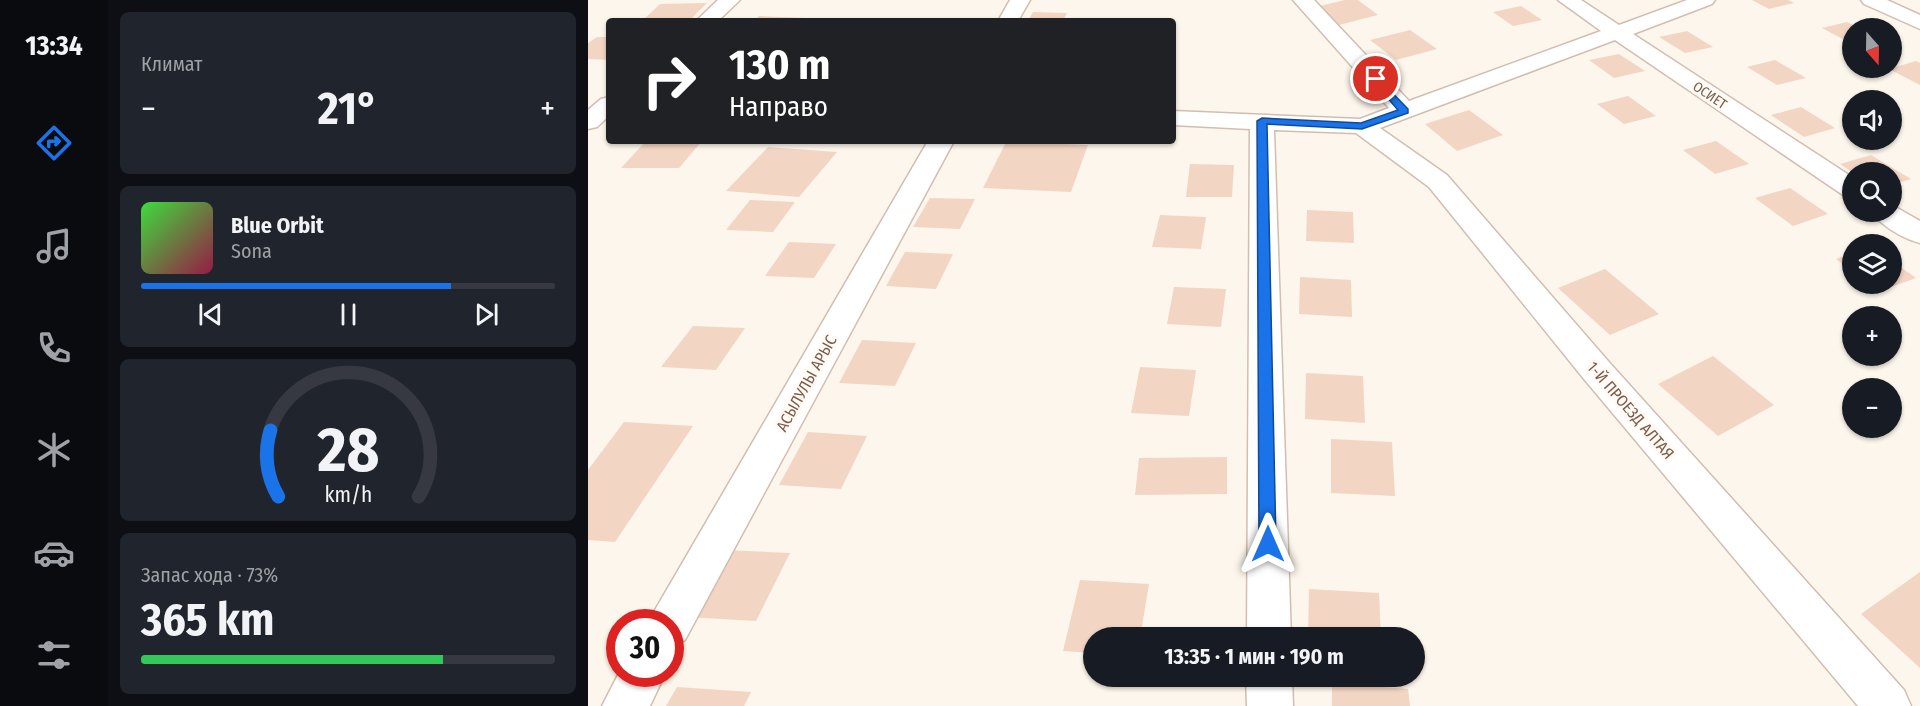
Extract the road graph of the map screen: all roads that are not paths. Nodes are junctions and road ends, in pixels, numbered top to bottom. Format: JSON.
{"nodes":[{"id":1,"x":730,"y":0,"type":"edge"},
{"id":2,"x":1020,"y":0,"type":"edge"},
{"id":3,"x":1303,"y":0,"type":"edge"},
{"id":4,"x":1568,"y":0,"type":"edge"},
{"id":5,"x":1705,"y":0,"type":"edge"},
{"id":6,"x":1871,"y":0,"type":"edge"},
{"id":7,"x":709,"y":18,"type":"edge"},
{"id":8,"x":1010,"y":18,"type":"edge"},
{"id":9,"x":1920,"y":23,"type":"edge"},
{"id":10,"x":1618,"y":34,"type":"junction"},
{"id":11,"x":588,"y":100,"type":"edge"},
{"id":12,"x":606,"y":102,"type":"edge"},
{"id":13,"x":606,"y":105,"type":"edge"},
{"id":14,"x":1405,"y":111,"type":"junction"},
{"id":15,"x":1176,"y":118,"type":"edge"},
{"id":16,"x":1262,"y":121,"type":"junction"},
{"id":17,"x":588,"y":122,"type":"edge"},
{"id":18,"x":1362,"y":126,"type":"junction"},
{"id":19,"x":939,"y":144,"type":"edge"},
{"id":20,"x":1842,"y":182,"type":"edge"},
{"id":21,"x":1901,"y":222,"type":"edge"},
{"id":22,"x":1920,"y":234,"type":"edge"},
{"id":23,"x":679,"y":609,"type":"edge"},
{"id":24,"x":1269,"y":627,"type":"edge"},
{"id":25,"x":636,"y":687,"type":"edge"},
{"id":26,"x":1269,"y":687,"type":"edge"},
{"id":27,"x":625,"y":706,"type":"edge"},
{"id":28,"x":1270,"y":706,"type":"edge"},
{"id":29,"x":1888,"y":706,"type":"edge"}],
"edges":[{"from":1,"to":7,"type":"street"},
{"from":2,"to":8,"type":"street"},
{"from":3,"to":14,"type":"street"},
{"from":4,"to":10,"type":"street","name":"ОСИЕТ"},
{"from":5,"to":10,"type":"street"},
{"from":6,"to":9,"type":"street"},
{"from":10,"to":14,"type":"street"},
{"from":10,"to":20,"type":"street","name":"ОСИЕТ"},
{"from":11,"to":12,"type":"street"},
{"from":13,"to":17,"type":"street"},
{"from":14,"to":18,"type":"street"},
{"from":15,"to":16,"type":"street"},
{"from":16,"to":18,"type":"street"},
{"from":16,"to":24,"type":"street"},
{"from":18,"to":29,"type":"street","name":"1-Й ПРОЕЗД АЛТАЯ"},
{"from":19,"to":23,"type":"street","name":"АСЫЛУЛЫ АРЫС"},
{"from":21,"to":22,"type":"street"},
{"from":25,"to":27,"type":"street"},
{"from":26,"to":28,"type":"street"}]}
